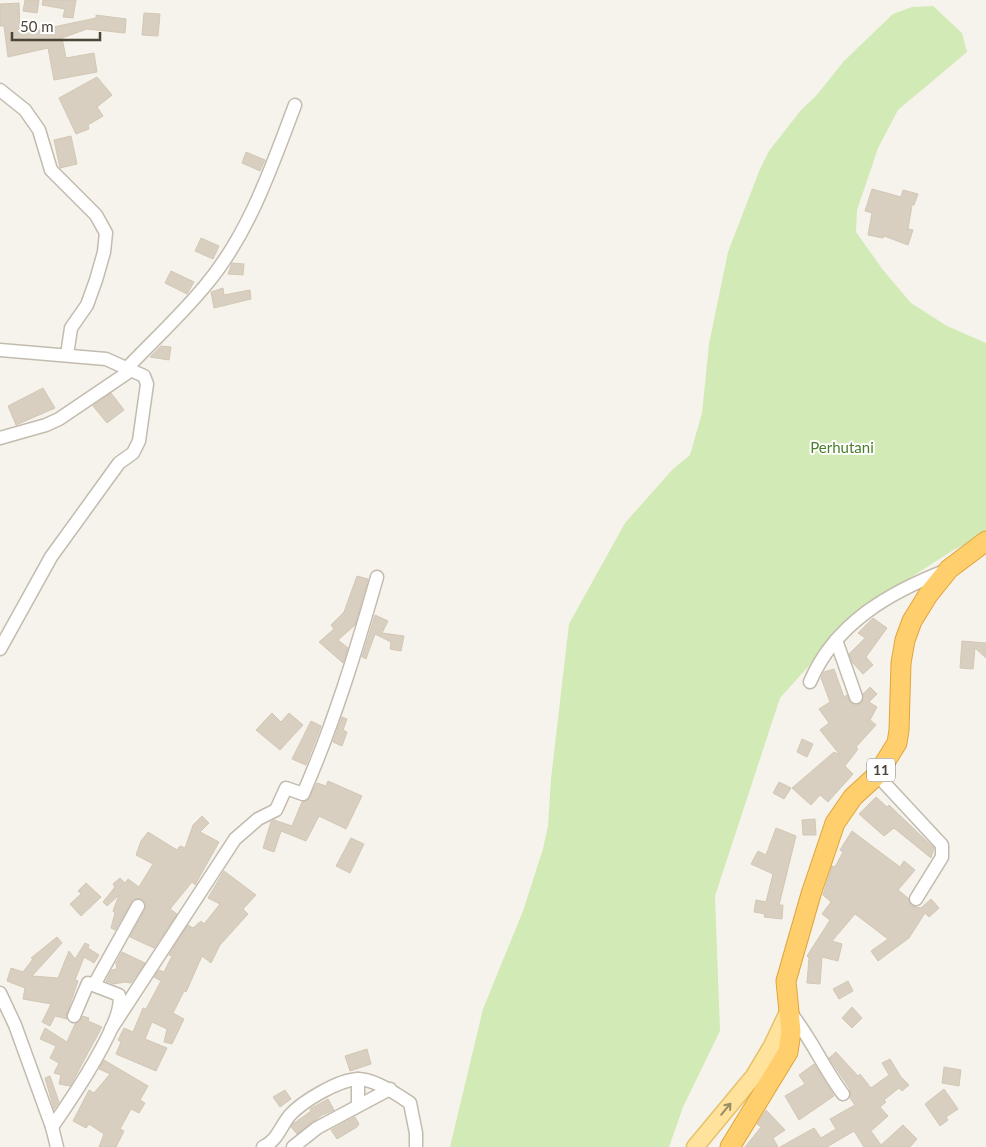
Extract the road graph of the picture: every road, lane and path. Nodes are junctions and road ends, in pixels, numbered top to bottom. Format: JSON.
{"nodes":[{"id":1,"x":0,"y":90,"type":"edge"},
{"id":2,"x":295,"y":105,"type":"dead end"},
{"id":3,"x":0,"y":350,"type":"edge"},
{"id":4,"x":66,"y":355,"type":"junction"},
{"id":5,"x":128,"y":370,"type":"junction"},
{"id":6,"x":0,"y":438,"type":"edge"},
{"id":7,"x":986,"y":541,"type":"edge"},
{"id":8,"x":949,"y":569,"type":"junction"},
{"id":9,"x":377,"y":577,"type":"dead end"},
{"id":10,"x":836,"y":640,"type":"junction"},
{"id":11,"x":0,"y":649,"type":"edge"},
{"id":12,"x":810,"y":682,"type":"dead end"},
{"id":13,"x":856,"y":697,"type":"dead end"},
{"id":14,"x":877,"y":775,"type":"junction"},
{"id":15,"x":916,"y":899,"type":"dead end"},
{"id":16,"x":138,"y":906,"type":"dead end"},
{"id":17,"x":94,"y":985,"type":"junction"},
{"id":18,"x":0,"y":994,"type":"edge"},
{"id":19,"x":789,"y":1010,"type":"junction"},
{"id":20,"x":74,"y":1016,"type":"dead end"},
{"id":21,"x":111,"y":1029,"type":"junction"},
{"id":22,"x":358,"y":1079,"type":"junction"},
{"id":23,"x":390,"y":1089,"type":"junction"},
{"id":24,"x":843,"y":1094,"type":"dead end"},
{"id":25,"x":358,"y":1105,"type":"junction"},
{"id":26,"x":52,"y":1126,"type":"junction"},
{"id":27,"x":57,"y":1147,"type":"edge"},
{"id":28,"x":263,"y":1147,"type":"edge"},
{"id":29,"x":293,"y":1147,"type":"edge"},
{"id":30,"x":416,"y":1147,"type":"edge"},
{"id":31,"x":695,"y":1147,"type":"edge"},
{"id":32,"x":730,"y":1147,"type":"edge"}],
"edges":[{"from":1,"to":4,"type":"street"},
{"from":2,"to":5,"type":"street"},
{"from":3,"to":4,"type":"street"},
{"from":4,"to":5,"type":"street"},
{"from":5,"to":6,"type":"street"},
{"from":5,"to":11,"type":"street"},
{"from":7,"to":8,"type":"highway","number":"11"},
{"from":8,"to":10,"type":"street"},
{"from":8,"to":14,"type":"highway","number":"11"},
{"from":9,"to":21,"type":"street"},
{"from":10,"to":12,"type":"street"},
{"from":10,"to":13,"type":"street"},
{"from":14,"to":15,"type":"street"},
{"from":14,"to":19,"type":"highway","number":"11"},
{"from":16,"to":17,"type":"street"},
{"from":17,"to":20,"type":"street"},
{"from":17,"to":21,"type":"street"},
{"from":18,"to":26,"type":"street"},
{"from":19,"to":24,"type":"street"},
{"from":31,"to":19,"type":"main road","one_way":true},
{"from":19,"to":32,"type":"highway","number":"11"},
{"from":21,"to":26,"type":"street"},
{"from":22,"to":23,"type":"street"},
{"from":22,"to":25,"type":"street"},
{"from":22,"to":28,"type":"street"},
{"from":23,"to":25,"type":"street"},
{"from":23,"to":30,"type":"street"},
{"from":25,"to":29,"type":"street"},
{"from":26,"to":27,"type":"street"}]}
